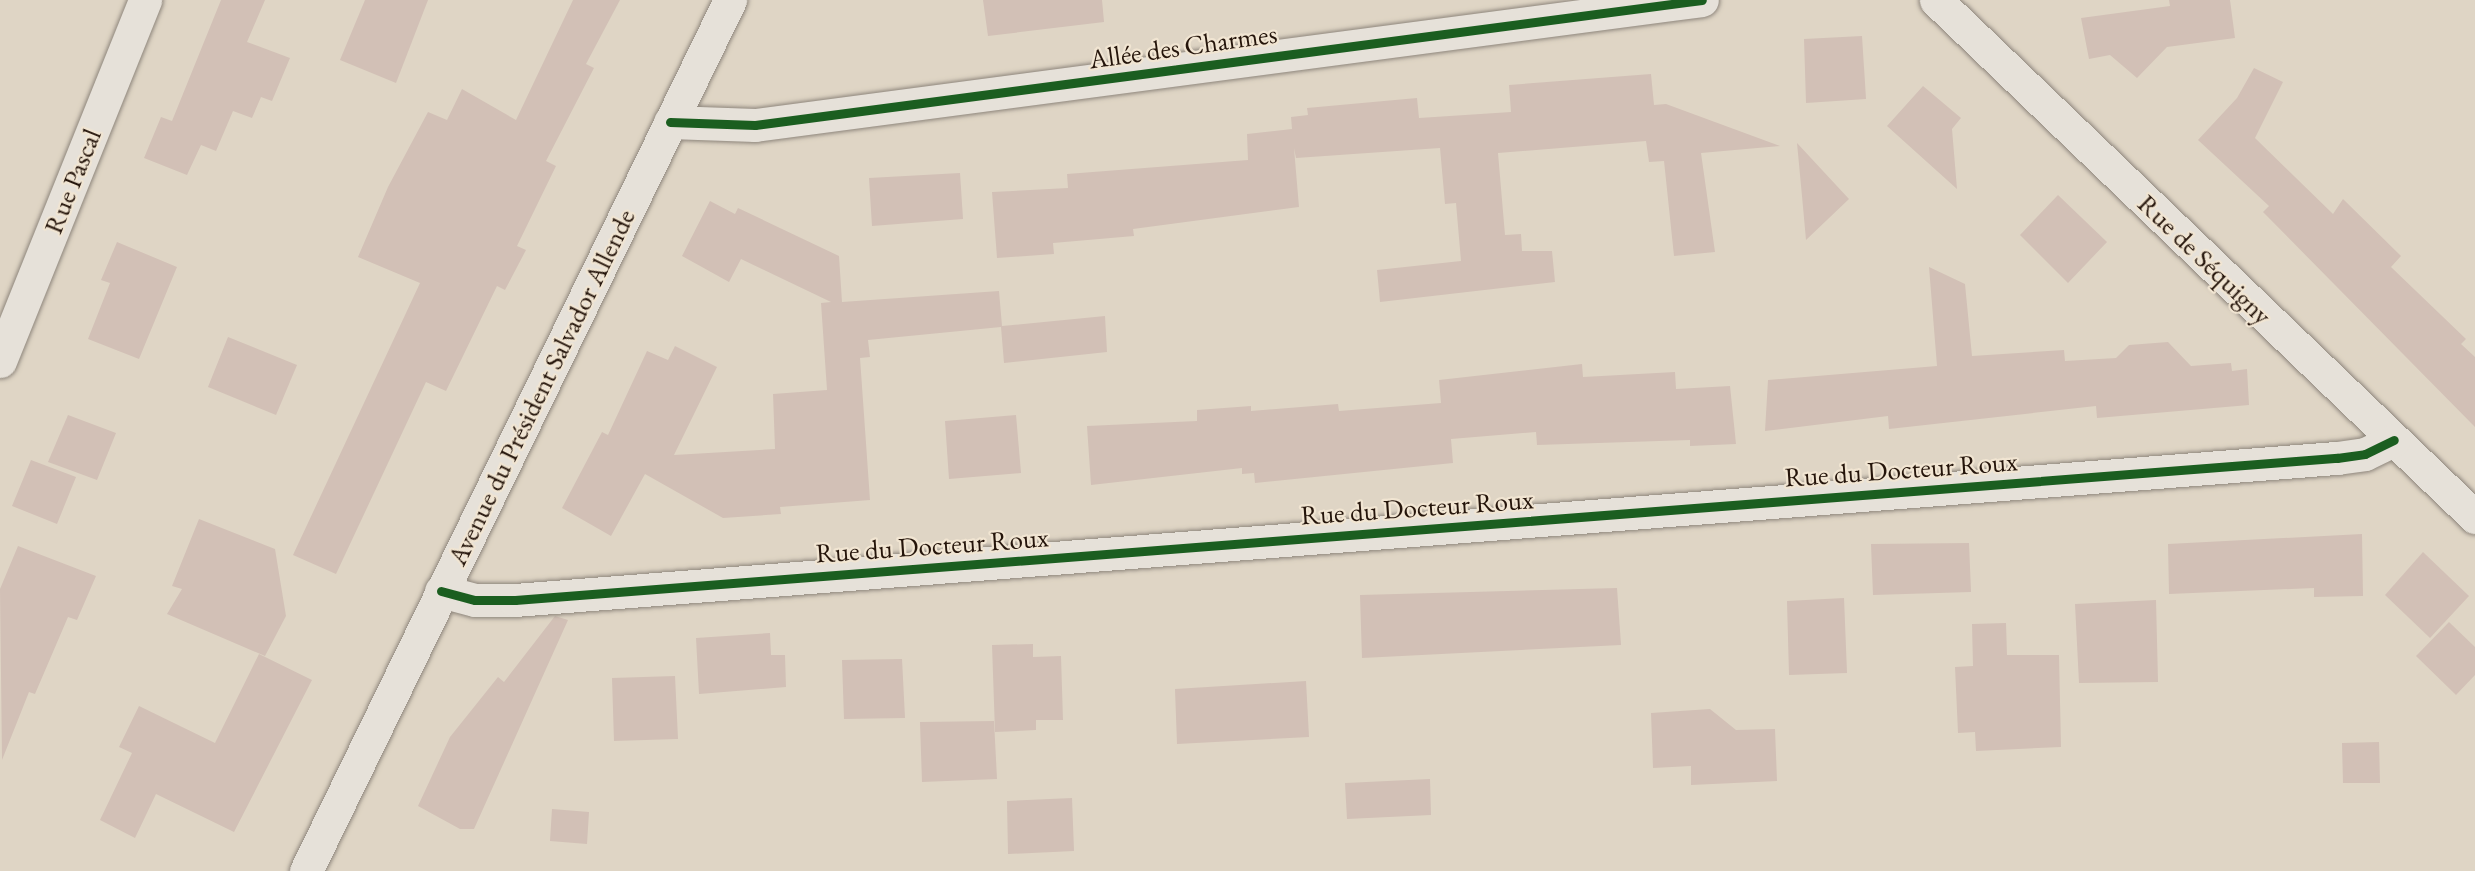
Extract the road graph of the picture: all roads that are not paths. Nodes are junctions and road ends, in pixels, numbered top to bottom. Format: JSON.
{"nodes":[{"id":1,"x":145,"y":0,"type":"edge"},
{"id":2,"x":730,"y":0,"type":"edge"},
{"id":3,"x":1702,"y":0,"type":"edge"},
{"id":4,"x":1936,"y":0,"type":"edge"},
{"id":5,"x":670,"y":122,"type":"junction"},
{"id":6,"x":0,"y":361,"type":"edge"},
{"id":7,"x":2394,"y":440,"type":"junction"},
{"id":8,"x":2475,"y":518,"type":"edge"},
{"id":9,"x":441,"y":591,"type":"junction"},
{"id":10,"x":306,"y":871,"type":"edge"}],
"edges":[{"from":1,"to":6,"type":"street","name":"Rue Pascal"},
{"from":2,"to":5,"type":"street","name":"Avenue du Président Salvador Allende"},
{"from":3,"to":5,"type":"street","name":"Allée des Charmes"},
{"from":4,"to":7,"type":"street","name":"Rue de Séquigny"},
{"from":5,"to":9,"type":"street","name":"Avenue du Président Salvador Allende"},
{"from":7,"to":8,"type":"street","name":"Rue de Séquigny"},
{"from":7,"to":9,"type":"street","name":"Rue du Docteur Roux"},
{"from":9,"to":10,"type":"street","name":"Avenue du Président Salvador Allende"}]}
